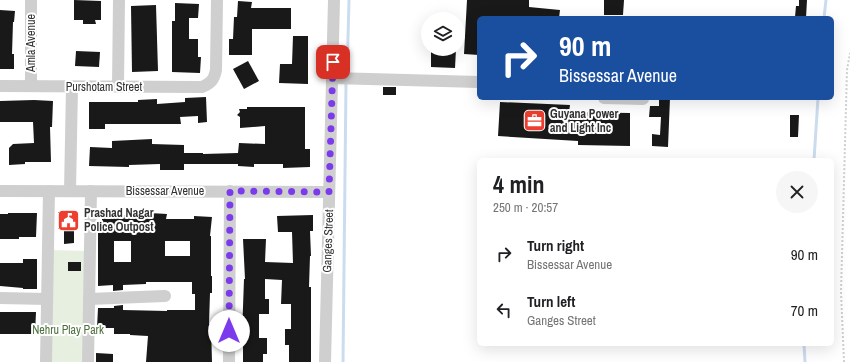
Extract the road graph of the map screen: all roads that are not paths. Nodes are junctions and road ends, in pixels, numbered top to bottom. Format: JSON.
{"nodes":[{"id":1,"x":31,"y":0,"type":"edge"},
{"id":2,"x":119,"y":0,"type":"edge"},
{"id":3,"x":217,"y":0,"type":"edge"},
{"id":4,"x":334,"y":0,"type":"edge"},
{"id":5,"x":338,"y":78,"type":"junction"},
{"id":6,"x":477,"y":82,"type":"edge"},
{"id":7,"x":0,"y":86,"type":"edge"},
{"id":8,"x":31,"y":86,"type":"junction"},
{"id":9,"x":118,"y":86,"type":"junction"},
{"id":10,"x":72,"y":87,"type":"junction"},
{"id":11,"x":0,"y":191,"type":"edge"},
{"id":12,"x":50,"y":191,"type":"junction"},
{"id":13,"x":70,"y":191,"type":"junction"},
{"id":14,"x":91,"y":191,"type":"junction"},
{"id":15,"x":230,"y":191,"type":"junction"},
{"id":16,"x":329,"y":192,"type":"junction"},
{"id":17,"x":166,"y":296,"type":"dead end"},
{"id":18,"x":0,"y":298,"type":"edge"},
{"id":19,"x":47,"y":299,"type":"junction"},
{"id":20,"x":89,"y":299,"type":"junction"},
{"id":21,"x":46,"y":362,"type":"edge"},
{"id":22,"x":88,"y":362,"type":"edge"},
{"id":23,"x":229,"y":362,"type":"edge"},
{"id":24,"x":325,"y":362,"type":"edge"}],
"edges":[{"from":1,"to":8,"type":"street","name":"Amla Avenue"},
{"from":2,"to":9,"type":"street"},
{"from":3,"to":9,"type":"street","name":"Purshotam Street"},
{"from":4,"to":5,"type":"street","name":"Ganges Street"},
{"from":5,"to":6,"type":"street"},
{"from":5,"to":16,"type":"street","name":"Ganges Street"},
{"from":7,"to":8,"type":"street","name":"Purshotam Street"},
{"from":8,"to":10,"type":"street","name":"Purshotam Street"},
{"from":9,"to":10,"type":"street","name":"Purshotam Street"},
{"from":10,"to":13,"type":"street"},
{"from":11,"to":12,"type":"street","name":"Bissessar Avenue"},
{"from":12,"to":13,"type":"street","name":"Bissessar Avenue"},
{"from":12,"to":19,"type":"street"},
{"from":13,"to":14,"type":"street","name":"Bissessar Avenue"},
{"from":14,"to":15,"type":"street","name":"Bissessar Avenue"},
{"from":14,"to":20,"type":"street"},
{"from":15,"to":16,"type":"street","name":"Bissessar Avenue"},
{"from":15,"to":23,"type":"street"},
{"from":16,"to":24,"type":"street","name":"Ganges Street"},
{"from":17,"to":20,"type":"street"},
{"from":18,"to":19,"type":"street"},
{"from":19,"to":21,"type":"street"},
{"from":20,"to":22,"type":"street"}]}
